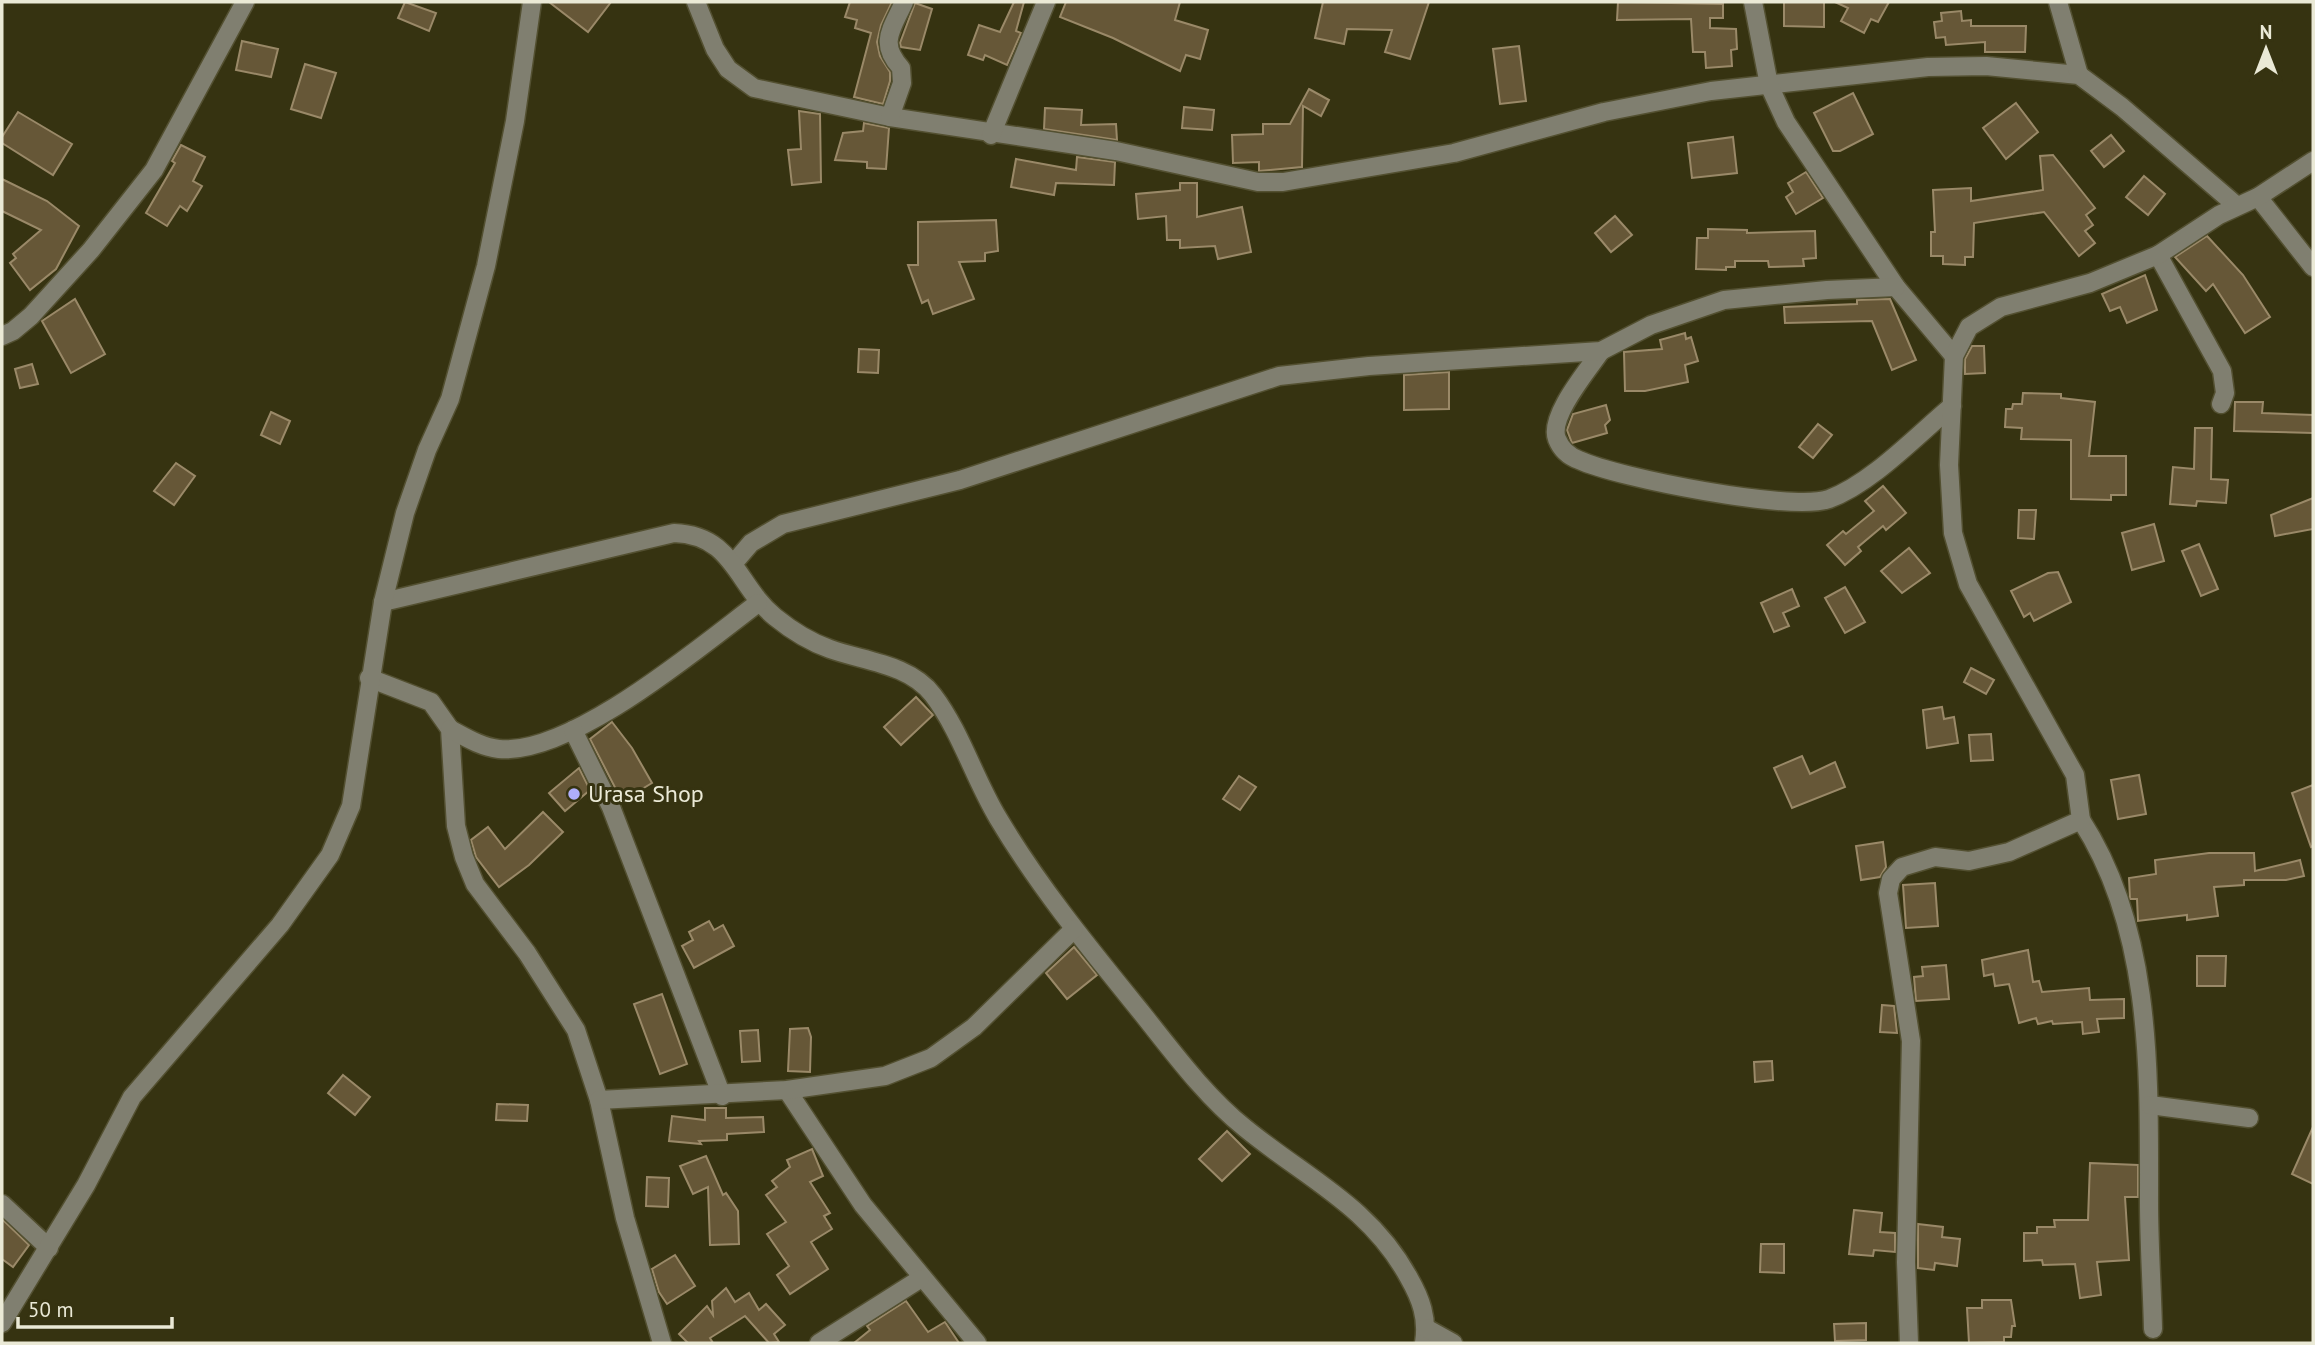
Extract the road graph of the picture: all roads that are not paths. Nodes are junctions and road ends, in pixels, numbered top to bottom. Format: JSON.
{"nodes":[{"id":1,"x":245,"y":2,"type":"edge"},
{"id":2,"x":533,"y":2,"type":"edge"},
{"id":3,"x":696,"y":2,"type":"edge"},
{"id":4,"x":904,"y":2,"type":"edge"},
{"id":5,"x":1046,"y":2,"type":"edge"},
{"id":6,"x":1753,"y":2,"type":"edge"},
{"id":7,"x":2058,"y":2,"type":"edge"},
{"id":8,"x":2079,"y":75,"type":"junction"},
{"id":9,"x":1769,"y":85,"type":"junction"},
{"id":10,"x":890,"y":117,"type":"junction"},
{"id":11,"x":991,"y":135,"type":"junction"},
{"id":12,"x":2313,"y":161,"type":"edge"},
{"id":13,"x":2258,"y":197,"type":"junction"},
{"id":14,"x":2237,"y":206,"type":"junction"},
{"id":15,"x":2158,"y":255,"type":"junction"},
{"id":16,"x":2313,"y":267,"type":"edge"},
{"id":17,"x":1896,"y":287,"type":"junction"},
{"id":18,"x":2,"y":336,"type":"edge"},
{"id":19,"x":1601,"y":351,"type":"junction"},
{"id":20,"x":1954,"y":356,"type":"junction"},
{"id":21,"x":2221,"y":404,"type":"dead end"},
{"id":22,"x":1952,"y":406,"type":"junction"},
{"id":23,"x":733,"y":564,"type":"junction"},
{"id":24,"x":383,"y":602,"type":"junction"},
{"id":25,"x":758,"y":603,"type":"junction"},
{"id":26,"x":369,"y":678,"type":"junction"},
{"id":27,"x":450,"y":729,"type":"junction"},
{"id":28,"x":573,"y":730,"type":"junction"},
{"id":29,"x":2081,"y":820,"type":"junction"},
{"id":30,"x":1074,"y":929,"type":"junction"},
{"id":31,"x":787,"y":1090,"type":"junction"},
{"id":32,"x":723,"y":1096,"type":"junction"},
{"id":33,"x":599,"y":1100,"type":"junction"},
{"id":34,"x":2150,"y":1105,"type":"junction"},
{"id":35,"x":2249,"y":1118,"type":"dead end"},
{"id":36,"x":2,"y":1204,"type":"edge"},
{"id":37,"x":50,"y":1248,"type":"junction"},
{"id":38,"x":920,"y":1279,"type":"junction"},
{"id":39,"x":1906,"y":1315,"type":"junction"},
{"id":40,"x":2,"y":1324,"type":"edge"},
{"id":41,"x":2153,"y":1329,"type":"dead end"},
{"id":42,"x":1425,"y":1336,"type":"edge"},
{"id":43,"x":662,"y":1343,"type":"edge"},
{"id":44,"x":819,"y":1343,"type":"edge"},
{"id":45,"x":977,"y":1343,"type":"edge"},
{"id":46,"x":1453,"y":1343,"type":"edge"},
{"id":47,"x":1896,"y":1343,"type":"edge"},
{"id":48,"x":1909,"y":1343,"type":"edge"}],
"edges":[{"from":1,"to":18,"type":"street"},
{"from":2,"to":24,"type":"street"},
{"from":3,"to":10,"type":"street"},
{"from":4,"to":10,"type":"street"},
{"from":5,"to":11,"type":"street"},
{"from":6,"to":9,"type":"street"},
{"from":7,"to":8,"type":"street"},
{"from":8,"to":9,"type":"street"},
{"from":8,"to":14,"type":"street"},
{"from":9,"to":11,"type":"street"},
{"from":9,"to":17,"type":"street"},
{"from":10,"to":11,"type":"street"},
{"from":12,"to":13,"type":"street"},
{"from":13,"to":14,"type":"street"},
{"from":13,"to":16,"type":"street"},
{"from":14,"to":15,"type":"street"},
{"from":15,"to":20,"type":"street"},
{"from":15,"to":21,"type":"street"},
{"from":17,"to":19,"type":"street"},
{"from":17,"to":20,"type":"street"},
{"from":19,"to":22,"type":"street"},
{"from":19,"to":23,"type":"street"},
{"from":20,"to":22,"type":"street"},
{"from":22,"to":29,"type":"street"},
{"from":23,"to":24,"type":"street"},
{"from":23,"to":25,"type":"street"},
{"from":24,"to":26,"type":"street"},
{"from":25,"to":28,"type":"street"},
{"from":25,"to":30,"type":"street"},
{"from":26,"to":27,"type":"street"},
{"from":26,"to":37,"type":"street"},
{"from":27,"to":28,"type":"street"},
{"from":27,"to":33,"type":"street"},
{"from":28,"to":32,"type":"street"},
{"from":29,"to":34,"type":"street"},
{"from":29,"to":39,"type":"street"},
{"from":30,"to":31,"type":"street"},
{"from":30,"to":42,"type":"street"},
{"from":31,"to":32,"type":"street"},
{"from":31,"to":38,"type":"street"},
{"from":32,"to":33,"type":"street"},
{"from":33,"to":43,"type":"street"},
{"from":34,"to":35,"type":"street"},
{"from":34,"to":41,"type":"street"},
{"from":36,"to":37,"type":"street"},
{"from":37,"to":40,"type":"street"},
{"from":38,"to":44,"type":"street"},
{"from":38,"to":45,"type":"street"},
{"from":39,"to":47,"type":"street"},
{"from":39,"to":48,"type":"street"},
{"from":42,"to":46,"type":"street"}]}
